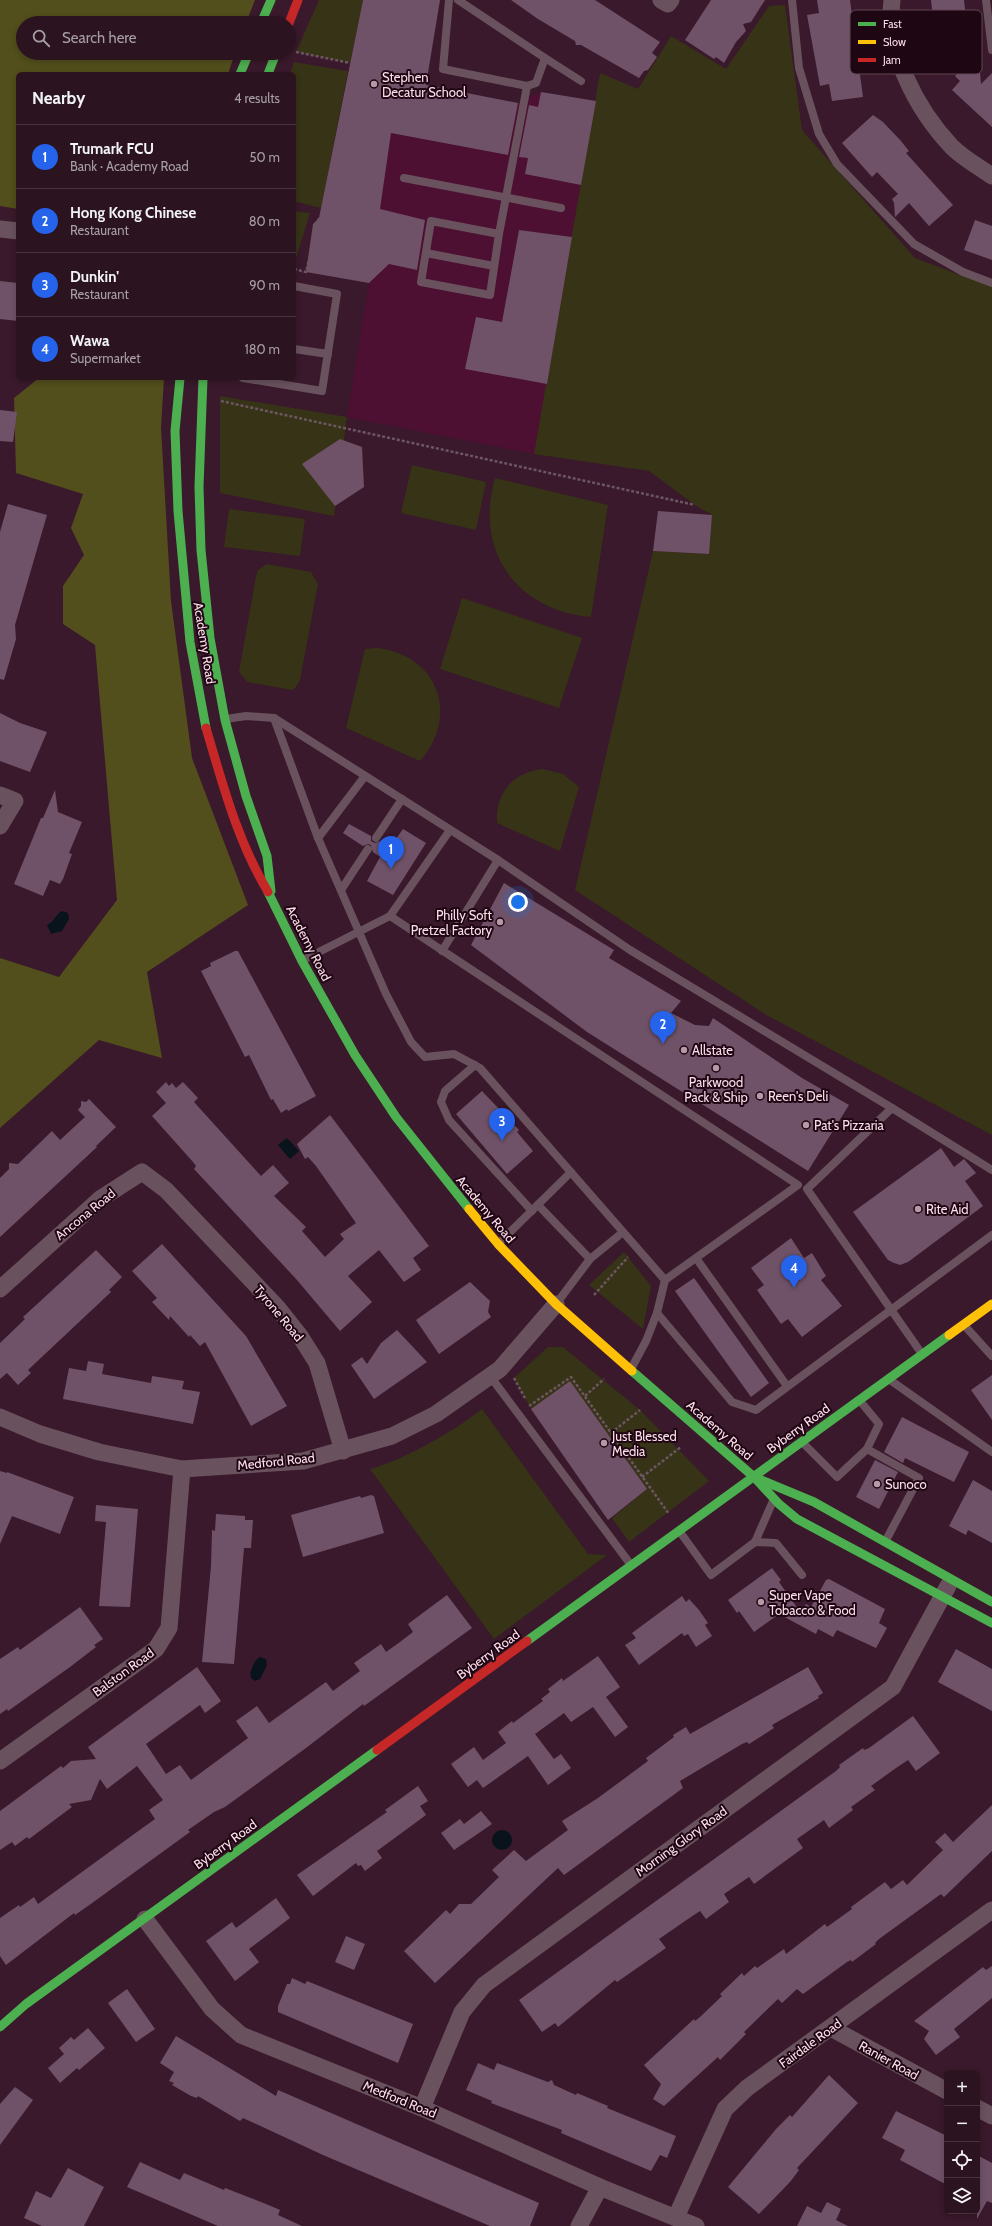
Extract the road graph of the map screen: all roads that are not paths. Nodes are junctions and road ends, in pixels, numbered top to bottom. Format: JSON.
{"nodes":[{"id":1,"x":271,"y":0,"type":"edge"},
{"id":2,"x":298,"y":0,"type":"edge"},
{"id":3,"x":449,"y":0,"type":"edge"},
{"id":4,"x":458,"y":0,"type":"edge"},
{"id":5,"x":662,"y":0,"type":"edge"},
{"id":6,"x":671,"y":0,"type":"edge"},
{"id":7,"x":792,"y":0,"type":"edge"},
{"id":8,"x":892,"y":0,"type":"edge"},
{"id":9,"x":986,"y":0,"type":"edge"},
{"id":10,"x":891,"y":10,"type":"edge"},
{"id":11,"x":264,"y":16,"type":"edge"},
{"id":12,"x":291,"y":16,"type":"edge"},
{"id":13,"x":992,"y":50,"type":"edge"},
{"id":14,"x":545,"y":58,"type":"junction"},
{"id":15,"x":246,"y":60,"type":"edge"},
{"id":16,"x":273,"y":60,"type":"edge"},
{"id":17,"x":241,"y":72,"type":"edge"},
{"id":18,"x":269,"y":72,"type":"edge"},
{"id":19,"x":905,"y":74,"type":"edge"},
{"id":20,"x":581,"y":81,"type":"dead end"},
{"id":21,"x":527,"y":86,"type":"junction"},
{"id":22,"x":992,"y":176,"type":"edge"},
{"id":23,"x":404,"y":178,"type":"dead end"},
{"id":24,"x":505,"y":198,"type":"junction"},
{"id":25,"x":561,"y":208,"type":"dead end"},
{"id":26,"x":0,"y":229,"type":"edge"},
{"id":27,"x":16,"y":231,"type":"edge"},
{"id":28,"x":498,"y":234,"type":"junction"},
{"id":29,"x":426,"y":253,"type":"junction"},
{"id":30,"x":494,"y":266,"type":"junction"},
{"id":31,"x":992,"y":283,"type":"edge"},
{"id":32,"x":296,"y":286,"type":"edge"},
{"id":33,"x":296,"y":349,"type":"edge"},
{"id":34,"x":328,"y":354,"type":"junction"},
{"id":35,"x":180,"y":380,"type":"edge"},
{"id":36,"x":203,"y":380,"type":"edge"},
{"id":37,"x":255,"y":380,"type":"edge"},
{"id":38,"x":274,"y":718,"type":"junction"},
{"id":39,"x":226,"y":720,"type":"junction"},
{"id":40,"x":365,"y":776,"type":"junction"},
{"id":41,"x":0,"y":795,"type":"edge"},
{"id":42,"x":402,"y":799,"type":"junction"},
{"id":43,"x":0,"y":826,"type":"edge"},
{"id":44,"x":450,"y":830,"type":"junction"},
{"id":45,"x":318,"y":838,"type":"junction"},
{"id":46,"x":376,"y":838,"type":"dead end"},
{"id":47,"x":368,"y":849,"type":"dead end"},
{"id":48,"x":498,"y":860,"type":"junction"},
{"id":49,"x":342,"y":890,"type":"junction"},
{"id":50,"x":272,"y":898,"type":"junction"},
{"id":51,"x":390,"y":916,"type":"junction"},
{"id":52,"x":360,"y":932,"type":"junction"},
{"id":53,"x":442,"y":951,"type":"junction"},
{"id":54,"x":302,"y":960,"type":"junction"},
{"id":55,"x":475,"y":1065,"type":"junction"},
{"id":56,"x":892,"y":1108,"type":"junction"},
{"id":57,"x":992,"y":1170,"type":"edge"},
{"id":58,"x":572,"y":1172,"type":"junction"},
{"id":59,"x":798,"y":1185,"type":"junction"},
{"id":60,"x":807,"y":1189,"type":"junction"},
{"id":61,"x":175,"y":1200,"type":"joint"},
{"id":62,"x":535,"y":1208,"type":"junction"},
{"id":63,"x":623,"y":1232,"type":"junction"},
{"id":64,"x":992,"y":1235,"type":"edge"},
{"id":65,"x":498,"y":1244,"type":"junction"},
{"id":66,"x":590,"y":1258,"type":"junction"},
{"id":67,"x":696,"y":1258,"type":"junction"},
{"id":68,"x":665,"y":1280,"type":"junction"},
{"id":69,"x":0,"y":1289,"type":"edge"},
{"id":70,"x":556,"y":1304,"type":"junction"},
{"id":71,"x":992,"y":1304,"type":"edge"},
{"id":72,"x":890,"y":1309,"type":"junction"},
{"id":73,"x":657,"y":1313,"type":"junction"},
{"id":74,"x":964,"y":1325,"type":"junction"},
{"id":75,"x":922,"y":1355,"type":"junction"},
{"id":76,"x":992,"y":1356,"type":"edge"},
{"id":77,"x":630,"y":1369,"type":"junction"},
{"id":78,"x":490,"y":1376,"type":"junction"},
{"id":79,"x":889,"y":1379,"type":"junction"},
{"id":80,"x":787,"y":1386,"type":"junction"},
{"id":81,"x":860,"y":1400,"type":"junction"},
{"id":82,"x":0,"y":1417,"type":"edge"},
{"id":83,"x":802,"y":1442,"type":"junction"},
{"id":84,"x":867,"y":1449,"type":"junction"},
{"id":85,"x":342,"y":1451,"type":"junction"},
{"id":86,"x":992,"y":1452,"type":"edge"},
{"id":87,"x":182,"y":1469,"type":"junction"},
{"id":88,"x":754,"y":1477,"type":"junction"},
{"id":89,"x":780,"y":1488,"type":"junction"},
{"id":90,"x":774,"y":1498,"type":"junction"},
{"id":91,"x":679,"y":1531,"type":"junction"},
{"id":92,"x":755,"y":1542,"type":"junction"},
{"id":93,"x":884,"y":1543,"type":"junction"},
{"id":94,"x":632,"y":1566,"type":"junction"},
{"id":95,"x":802,"y":1575,"type":"dead end"},
{"id":96,"x":951,"y":1581,"type":"junction"},
{"id":97,"x":943,"y":1597,"type":"junction"},
{"id":98,"x":992,"y":1602,"type":"edge"},
{"id":99,"x":992,"y":1623,"type":"edge"},
{"id":100,"x":0,"y":1761,"type":"edge"},
{"id":101,"x":992,"y":1910,"type":"edge"},
{"id":102,"x":145,"y":1919,"type":"junction"},
{"id":103,"x":0,"y":2027,"type":"edge"},
{"id":104,"x":831,"y":2028,"type":"junction"},
{"id":105,"x":944,"y":2089,"type":"edge"},
{"id":106,"x":422,"y":2108,"type":"junction"},
{"id":107,"x":980,"y":2110,"type":"edge"},
{"id":108,"x":992,"y":2116,"type":"edge"},
{"id":109,"x":600,"y":2187,"type":"junction"},
{"id":110,"x":676,"y":2216,"type":"junction"},
{"id":111,"x":579,"y":2226,"type":"edge"},
{"id":112,"x":696,"y":2226,"type":"edge"}],
"edges":[{"from":1,"to":11,"type":"main road"},
{"from":2,"to":12,"type":"main road"},
{"from":3,"to":21,"type":"lane"},
{"from":4,"to":14,"type":"lane"},
{"from":5,"to":6,"type":"street"},
{"from":7,"to":31,"type":"lane"},
{"from":8,"to":10,"type":"street"},
{"from":9,"to":13,"type":"lane"},
{"from":14,"to":20,"type":"lane"},
{"from":14,"to":21,"type":"lane"},
{"from":15,"to":17,"type":"main road"},
{"from":16,"to":18,"type":"main road"},
{"from":19,"to":22,"type":"street"},
{"from":21,"to":24,"type":"lane"},
{"from":23,"to":24,"type":"lane"},
{"from":24,"to":25,"type":"lane"},
{"from":24,"to":28,"type":"lane"},
{"from":26,"to":27,"type":"street"},
{"from":28,"to":29,"type":"lane"},
{"from":28,"to":30,"type":"lane"},
{"from":29,"to":30,"type":"lane"},
{"from":29,"to":30,"type":"lane"},
{"from":32,"to":34,"type":"lane"},
{"from":33,"to":34,"type":"lane"},
{"from":34,"to":37,"type":"lane"},
{"from":35,"to":50,"type":"main road","name":"Academy Road"},
{"from":36,"to":39,"type":"main road","name":"Academy Road"},
{"from":38,"to":39,"type":"lane"},
{"from":38,"to":40,"type":"lane"},
{"from":38,"to":45,"type":"lane"},
{"from":39,"to":50,"type":"main road","name":"Academy Road"},
{"from":40,"to":42,"type":"lane"},
{"from":40,"to":45,"type":"lane"},
{"from":41,"to":43,"type":"street"},
{"from":42,"to":44,"type":"lane"},
{"from":42,"to":46,"type":"lane"},
{"from":44,"to":48,"type":"lane"},
{"from":44,"to":51,"type":"lane"},
{"from":45,"to":49,"type":"lane"},
{"from":47,"to":49,"type":"lane"},
{"from":48,"to":53,"type":"lane"},
{"from":48,"to":56,"type":"lane"},
{"from":49,"to":52,"type":"lane"},
{"from":50,"to":54,"type":"main road","name":"Academy Road"},
{"from":51,"to":52,"type":"lane"},
{"from":51,"to":53,"type":"lane"},
{"from":52,"to":54,"type":"lane"},
{"from":52,"to":55,"type":"lane"},
{"from":53,"to":59,"type":"lane"},
{"from":54,"to":65,"type":"main road","name":"Academy Road"},
{"from":55,"to":58,"type":"lane"},
{"from":55,"to":62,"type":"lane"},
{"from":56,"to":57,"type":"lane"},
{"from":56,"to":60,"type":"lane"},
{"from":58,"to":62,"type":"lane"},
{"from":58,"to":63,"type":"lane"},
{"from":59,"to":60,"type":"lane"},
{"from":59,"to":67,"type":"lane"},
{"from":60,"to":72,"type":"lane"},
{"from":61,"to":69,"type":"street","name":"Ancona Road"},
{"from":61,"to":85,"type":"street","name":"Tyrone Road"},
{"from":62,"to":65,"type":"lane"},
{"from":62,"to":66,"type":"lane"},
{"from":63,"to":66,"type":"lane"},
{"from":63,"to":68,"type":"lane"},
{"from":64,"to":72,"type":"lane"},
{"from":65,"to":70,"type":"main road","name":"Academy Road"},
{"from":66,"to":70,"type":"lane"},
{"from":67,"to":68,"type":"lane"},
{"from":67,"to":80,"type":"lane"},
{"from":68,"to":73,"type":"lane"},
{"from":70,"to":77,"type":"main road","name":"Academy Road"},
{"from":70,"to":78,"type":"street","name":"Medford Road"},
{"from":71,"to":74,"type":"main road","name":"Byberry Road"},
{"from":72,"to":75,"type":"lane"},
{"from":72,"to":80,"type":"lane"},
{"from":73,"to":77,"type":"lane"},
{"from":73,"to":80,"type":"lane"},
{"from":74,"to":75,"type":"main road","name":"Byberry Road"},
{"from":74,"to":76,"type":"lane"},
{"from":75,"to":79,"type":"main road","name":"Byberry Road"},
{"from":77,"to":88,"type":"main road","name":"Academy Road"},
{"from":78,"to":85,"type":"street","name":"Medford Road"},
{"from":78,"to":94,"type":"lane"},
{"from":79,"to":81,"type":"main road","name":"Byberry Road"},
{"from":79,"to":86,"type":"lane"},
{"from":81,"to":83,"type":"main road","name":"Byberry Road"},
{"from":81,"to":84,"type":"lane"},
{"from":82,"to":87,"type":"street","name":"Medford Road"},
{"from":83,"to":84,"type":"lane"},
{"from":83,"to":88,"type":"main road","name":"Byberry Road"},
{"from":84,"to":93,"type":"lane"},
{"from":85,"to":87,"type":"street","name":"Medford Road"},
{"from":87,"to":100,"type":"street","name":"Balston Road"},
{"from":88,"to":89,"type":"main road","name":"Academy Road"},
{"from":88,"to":90,"type":"main road","name":"Academy Road"},
{"from":88,"to":91,"type":"main road","name":"Byberry Road"},
{"from":89,"to":90,"type":"lane"},
{"from":89,"to":93,"type":"main road","name":"Academy Road"},
{"from":90,"to":92,"type":"lane"},
{"from":90,"to":97,"type":"main road","name":"Academy Road"},
{"from":91,"to":92,"type":"lane"},
{"from":91,"to":94,"type":"main road","name":"Byberry Road"},
{"from":92,"to":95,"type":"lane"},
{"from":93,"to":96,"type":"main road","name":"Academy Road"},
{"from":94,"to":102,"type":"main road","name":"Byberry Road"},
{"from":96,"to":97,"type":"street","name":"Morning Glory Road"},
{"from":96,"to":98,"type":"main road","name":"Academy Road"},
{"from":97,"to":99,"type":"main road","name":"Academy Road"},
{"from":97,"to":106,"type":"street","name":"Morning Glory Road"},
{"from":101,"to":104,"type":"street","name":"Fairdale Road"},
{"from":102,"to":103,"type":"main road","name":"Byberry Road"},
{"from":102,"to":106,"type":"street","name":"Medford Road"},
{"from":104,"to":105,"type":"street","name":"Ranier Road"},
{"from":104,"to":110,"type":"street","name":"Fairdale Road"},
{"from":106,"to":109,"type":"street","name":"Medford Road"},
{"from":107,"to":108,"type":"street"},
{"from":109,"to":110,"type":"street","name":"Medford Road"},
{"from":109,"to":111,"type":"street"},
{"from":110,"to":112,"type":"street","name":"Medford Road"}]}
